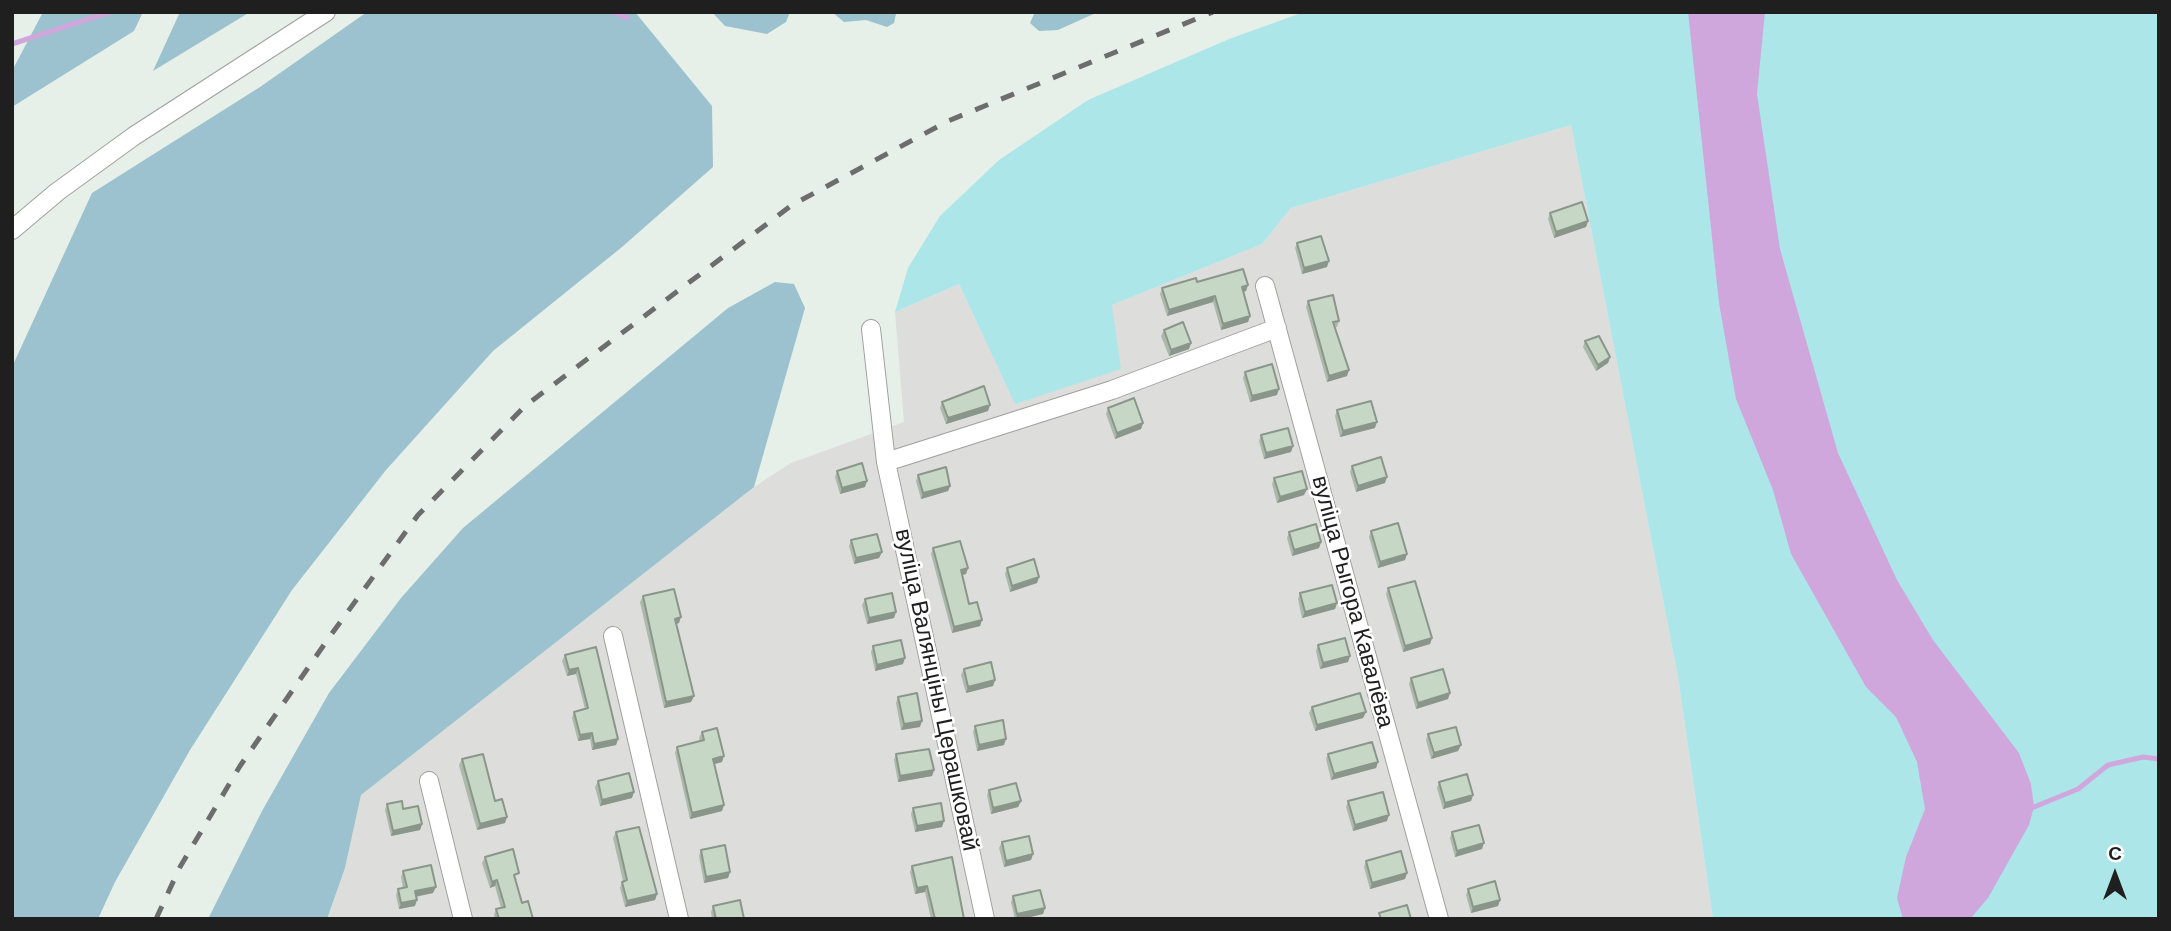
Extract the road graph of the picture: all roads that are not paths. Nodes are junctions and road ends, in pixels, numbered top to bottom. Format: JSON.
{"nodes":[{"id":1,"x":326,"y":12,"type":"edge"},
{"id":2,"x":12,"y":230,"type":"edge"},
{"id":3,"x":1265,"y":286,"type":"dead end"},
{"id":4,"x":1277,"y":328,"type":"junction"},
{"id":5,"x":871,"y":329,"type":"dead end"},
{"id":6,"x":886,"y":462,"type":"junction"},
{"id":7,"x":613,"y":636,"type":"dead end"},
{"id":8,"x":429,"y":781,"type":"dead end"},
{"id":9,"x":463,"y":919,"type":"edge"},
{"id":10,"x":679,"y":919,"type":"edge"},
{"id":11,"x":985,"y":919,"type":"edge"},
{"id":12,"x":1439,"y":919,"type":"edge"}],
"edges":[{"from":1,"to":2,"type":"street"},
{"from":3,"to":4,"type":"street","name":"вуліца Рыгора Кавалёва"},
{"from":4,"to":6,"type":"street"},
{"from":4,"to":12,"type":"street","name":"вуліца Рыгора Кавалёва"},
{"from":5,"to":6,"type":"street","name":"вуліца Валянціны Церашковай"},
{"from":6,"to":11,"type":"street","name":"вуліца Валянціны Церашковай"},
{"from":7,"to":10,"type":"street"},
{"from":8,"to":9,"type":"street"}]}
